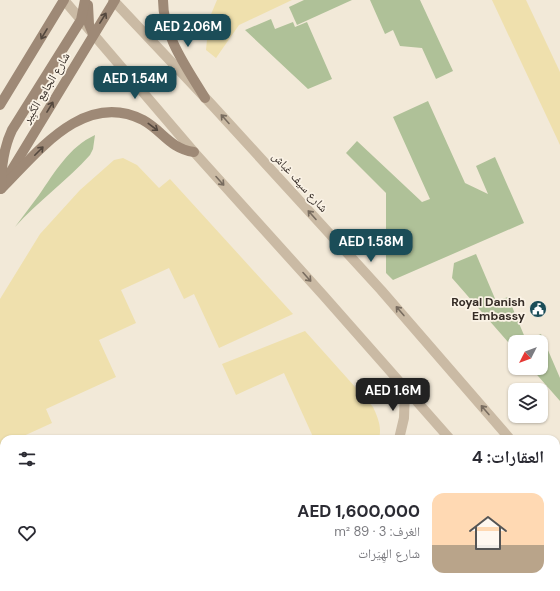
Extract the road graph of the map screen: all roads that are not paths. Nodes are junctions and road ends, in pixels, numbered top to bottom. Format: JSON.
{"nodes":[{"id":1,"x":64,"y":0,"type":"edge"},
{"id":2,"x":85,"y":0,"type":"edge"},
{"id":3,"x":89,"y":0,"type":"edge"},
{"id":4,"x":114,"y":0,"type":"edge"},
{"id":5,"x":163,"y":0,"type":"edge"},
{"id":6,"x":80,"y":20,"type":"junction"},
{"id":7,"x":93,"y":34,"type":"junction"},
{"id":8,"x":205,"y":98,"type":"junction"},
{"id":9,"x":0,"y":105,"type":"edge"},
{"id":10,"x":194,"y":152,"type":"junction"},
{"id":11,"x":0,"y":189,"type":"edge"},
{"id":12,"x":404,"y":389,"type":"junction"},
{"id":13,"x":400,"y":435,"type":"edge"},
{"id":14,"x":446,"y":435,"type":"edge"},
{"id":15,"x":507,"y":435,"type":"edge"}],
"edges":[{"from":1,"to":6,"type":"street"},
{"from":1,"to":9,"type":"main road","one_way":true},
{"from":2,"to":6,"type":"main road"},
{"from":3,"to":7,"type":"main road"},
{"from":7,"to":4,"type":"main road","name":"شارع الجامِع الكَبِير","one_way":true},
{"from":4,"to":8,"type":"street","name":"شارع سيف غباش"},
{"from":5,"to":8,"type":"main road"},
{"from":6,"to":7,"type":"street"},
{"from":6,"to":11,"type":"main road"},
{"from":7,"to":10,"type":"street"},
{"from":11,"to":7,"type":"main road","name":"شارع الجامِع الكَبِير","one_way":true},
{"from":15,"to":8,"type":"street","name":"شارع سيف غباش","one_way":true},
{"from":11,"to":10,"type":"main road","one_way":true},
{"from":10,"to":12,"type":"street","one_way":true},
{"from":12,"to":13,"type":"street"},
{"from":12,"to":14,"type":"street"}]}
